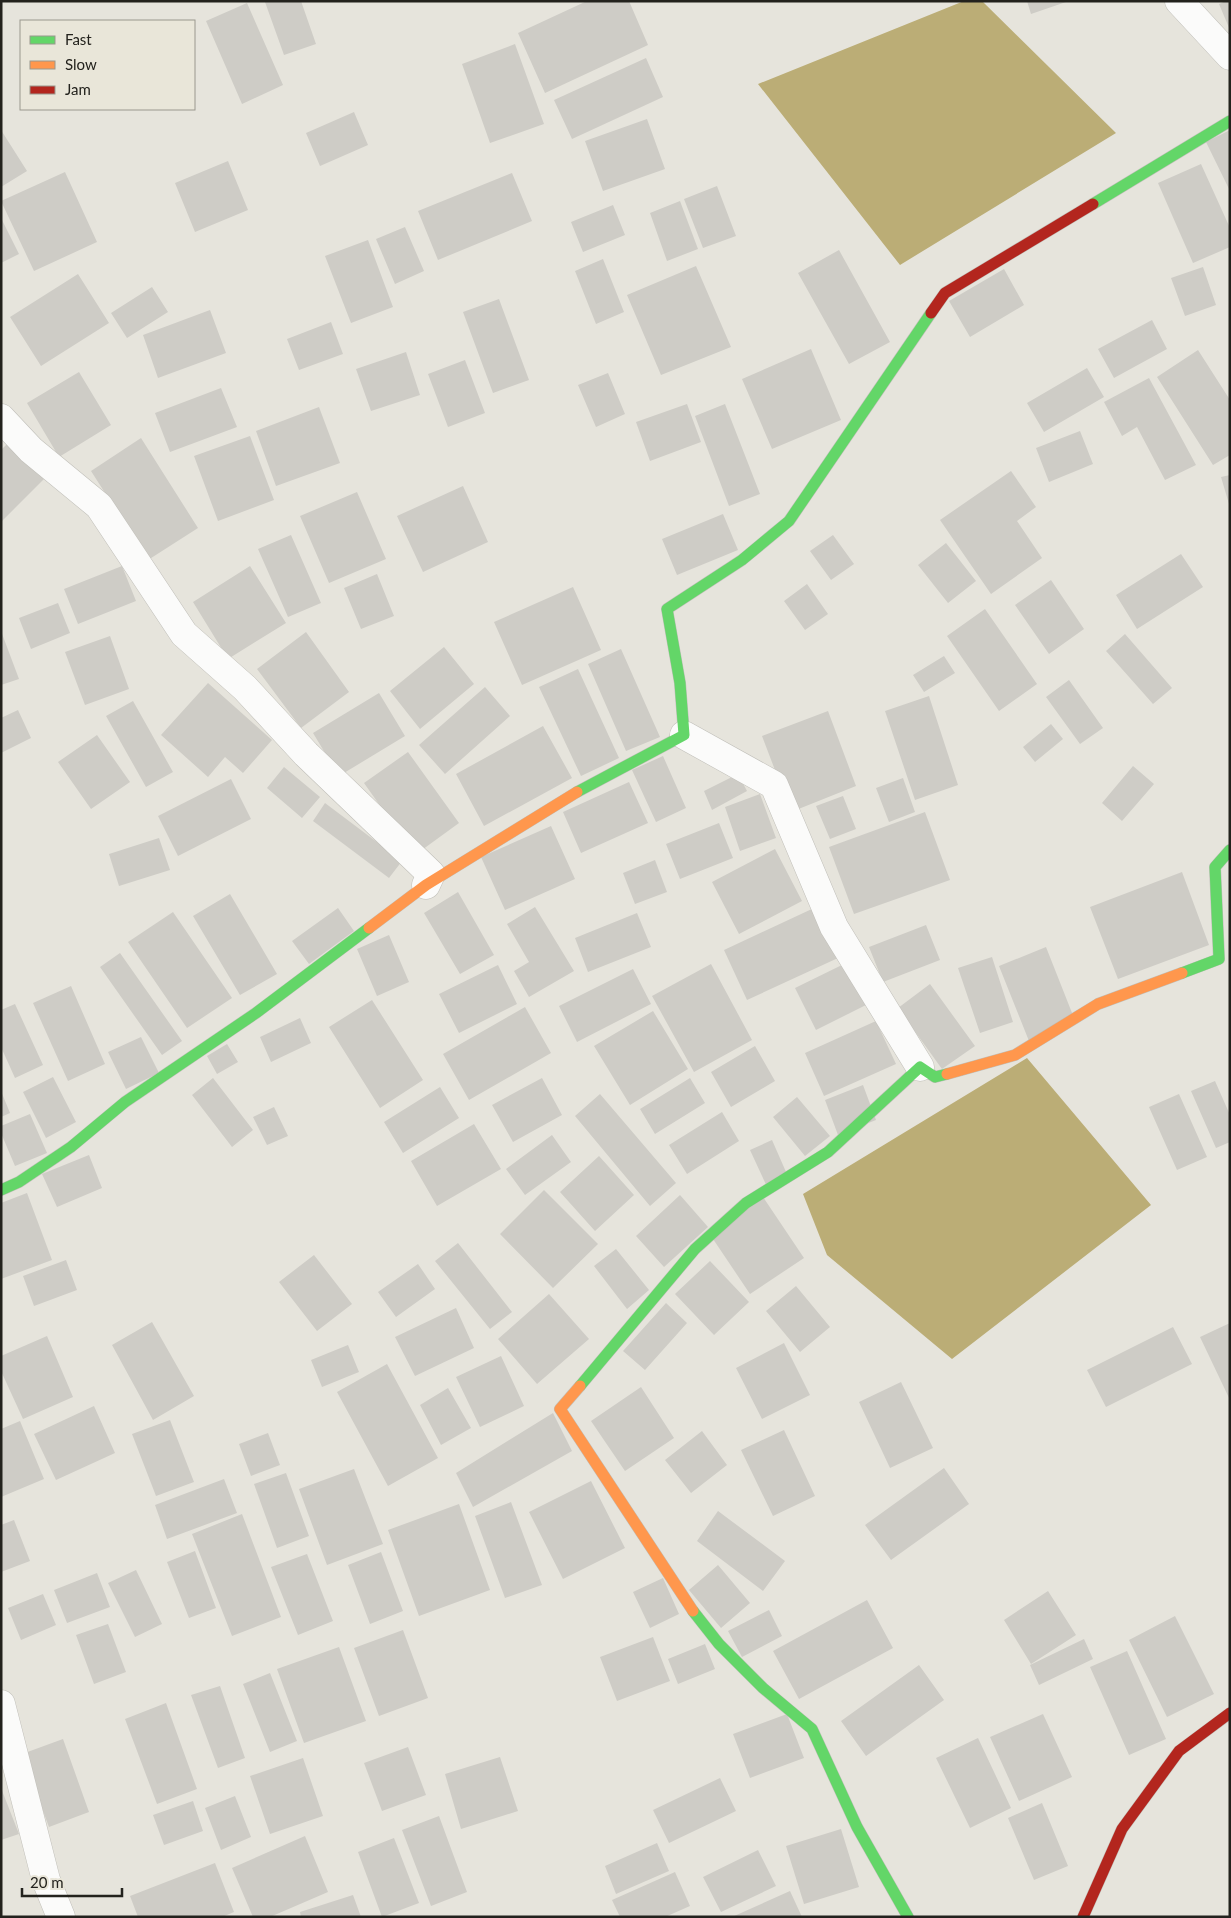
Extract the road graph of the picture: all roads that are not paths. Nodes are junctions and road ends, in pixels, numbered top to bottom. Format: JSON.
{"nodes":[{"id":1,"x":1179,"y":1,"type":"edge"},
{"id":2,"x":1230,"y":56,"type":"edge"},
{"id":3,"x":1230,"y":121,"type":"edge"},
{"id":4,"x":1,"y":418,"type":"edge"},
{"id":5,"x":684,"y":735,"type":"junction"},
{"id":6,"x":1230,"y":850,"type":"edge"},
{"id":7,"x":426,"y":885,"type":"junction"},
{"id":8,"x":920,"y":1067,"type":"junction"},
{"id":9,"x":1,"y":1190,"type":"edge"},
{"id":10,"x":1,"y":1704,"type":"edge"},
{"id":11,"x":1230,"y":1713,"type":"edge"},
{"id":12,"x":61,"y":1917,"type":"edge"},
{"id":13,"x":908,"y":1917,"type":"edge"},
{"id":14,"x":1083,"y":1917,"type":"edge"}],
"edges":[{"from":1,"to":2,"type":"street"},
{"from":3,"to":5,"type":"street"},
{"from":4,"to":7,"type":"street"},
{"from":5,"to":7,"type":"street"},
{"from":5,"to":8,"type":"street"},
{"from":6,"to":8,"type":"street"},
{"from":7,"to":9,"type":"street"},
{"from":8,"to":13,"type":"street"},
{"from":10,"to":12,"type":"street"},
{"from":11,"to":14,"type":"street"}]}
